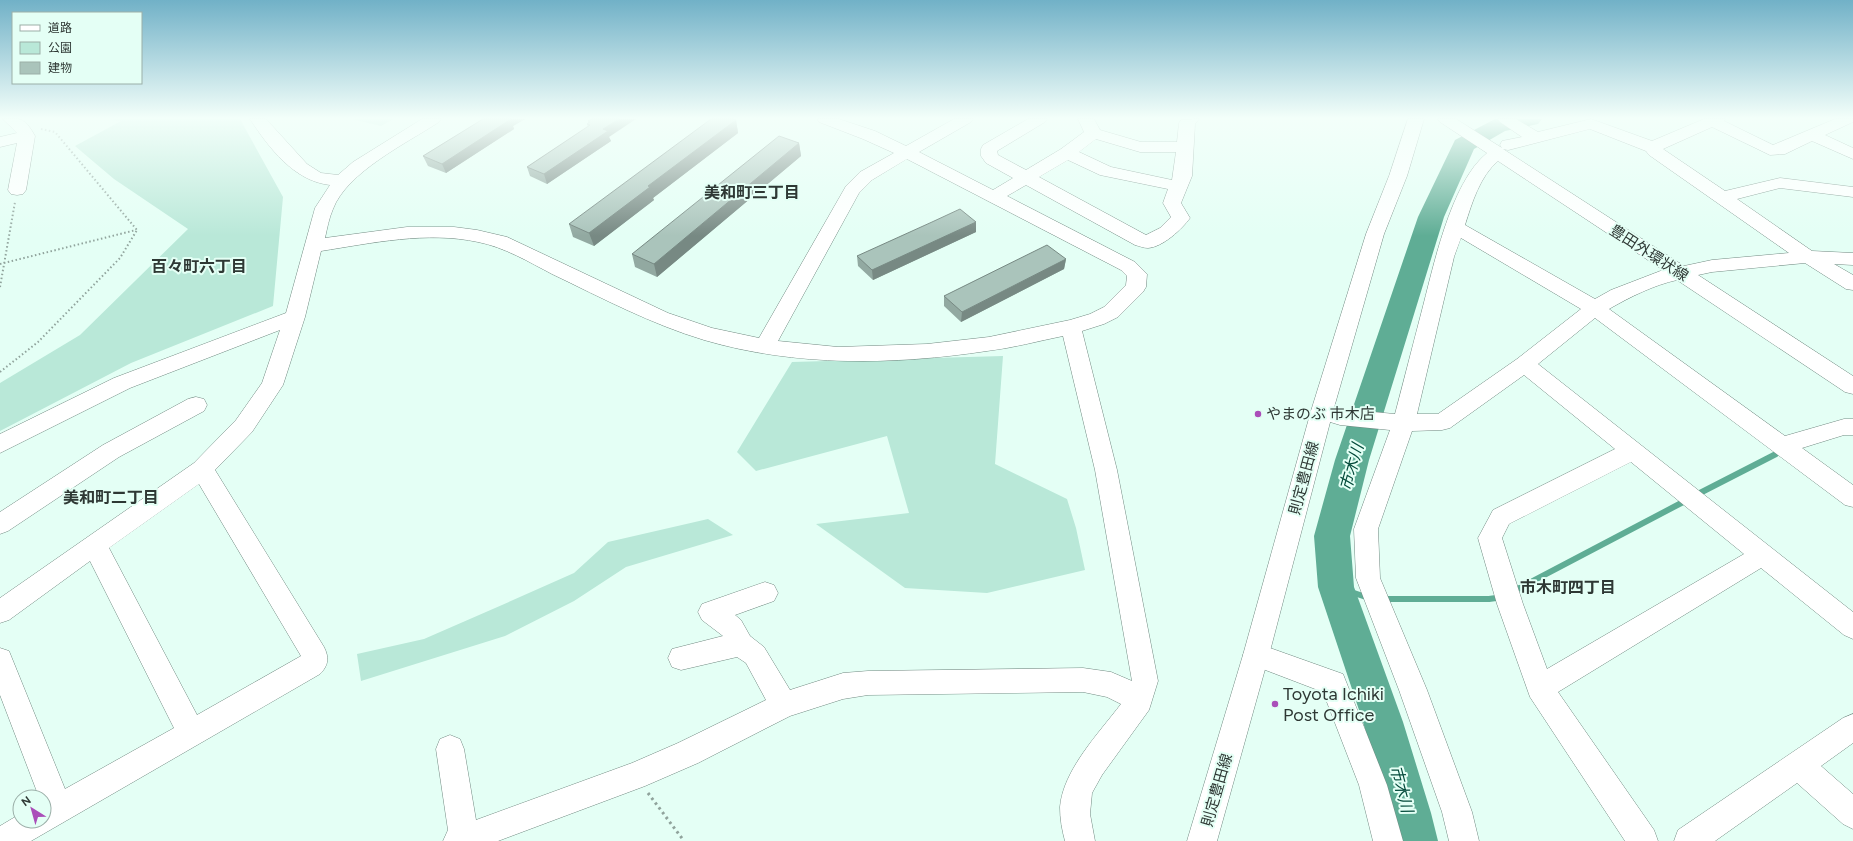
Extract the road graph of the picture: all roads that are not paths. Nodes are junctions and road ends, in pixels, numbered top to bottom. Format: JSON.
{"nodes":[{"id":1,"x":19,"y":158,"type":"edge"},
{"id":2,"x":292,"y":158,"type":"edge"},
{"id":3,"x":371,"y":158,"type":"edge"},
{"id":4,"x":896,"y":158,"type":"edge"},
{"id":5,"x":918,"y":158,"type":"edge"},
{"id":6,"x":991,"y":158,"type":"edge"},
{"id":7,"x":1058,"y":158,"type":"edge"},
{"id":8,"x":1078,"y":158,"type":"edge"},
{"id":9,"x":1184,"y":158,"type":"edge"},
{"id":10,"x":1404,"y":158,"type":"edge"},
{"id":11,"x":1489,"y":158,"type":"edge"},
{"id":12,"x":1517,"y":158,"type":"edge"},
{"id":13,"x":1666,"y":158,"type":"edge"},
{"id":14,"x":1024,"y":177,"type":"junction"},
{"id":15,"x":342,"y":181,"type":"junction"},
{"id":16,"x":1178,"y":186,"type":"junction"},
{"id":17,"x":17,"y":190,"type":"road end"},
{"id":18,"x":1853,"y":192,"type":"edge"},
{"id":19,"x":993,"y":197,"type":"junction"},
{"id":20,"x":1724,"y":197,"type":"junction"},
{"id":21,"x":1455,"y":228,"type":"junction"},
{"id":22,"x":313,"y":246,"type":"junction"},
{"id":23,"x":1808,"y":257,"type":"junction"},
{"id":24,"x":1853,"y":259,"type":"edge"},
{"id":25,"x":1686,"y":271,"type":"junction"},
{"id":26,"x":1853,"y":284,"type":"edge"},
{"id":27,"x":1595,"y":308,"type":"junction"},
{"id":28,"x":295,"y":317,"type":"junction"},
{"id":29,"x":1071,"y":327,"type":"junction"},
{"id":30,"x":764,"y":347,"type":"junction"},
{"id":31,"x":1524,"y":364,"type":"junction"},
{"id":32,"x":1853,"y":373,"type":"edge"},
{"id":33,"x":1853,"y":386,"type":"edge"},
{"id":34,"x":196,"y":405,"type":"dead end"},
{"id":35,"x":1331,"y":414,"type":"junction"},
{"id":36,"x":1404,"y":423,"type":"junction"},
{"id":37,"x":1853,"y":427,"type":"edge"},
{"id":38,"x":0,"y":444,"type":"edge"},
{"id":39,"x":1781,"y":446,"type":"junction"},
{"id":40,"x":1632,"y":451,"type":"junction"},
{"id":41,"x":202,"y":469,"type":"junction"},
{"id":42,"x":1853,"y":498,"type":"edge"},
{"id":43,"x":0,"y":524,"type":"edge"},
{"id":44,"x":95,"y":546,"type":"junction"},
{"id":45,"x":1764,"y":554,"type":"junction"},
{"id":46,"x":765,"y":593,"type":"dead end"},
{"id":47,"x":0,"y":612,"type":"edge"},
{"id":48,"x":1853,"y":627,"type":"edge"},
{"id":49,"x":741,"y":644,"type":"junction"},
{"id":50,"x":1256,"y":655,"type":"junction"},
{"id":51,"x":681,"y":658,"type":"dead end"},
{"id":52,"x":0,"y":660,"type":"edge"},
{"id":53,"x":1540,"y":688,"type":"junction"},
{"id":54,"x":1139,"y":700,"type":"junction"},
{"id":55,"x":784,"y":705,"type":"junction"},
{"id":56,"x":1853,"y":727,"type":"edge"},
{"id":57,"x":191,"y":733,"type":"junction"},
{"id":58,"x":450,"y":750,"type":"dead end"},
{"id":59,"x":1799,"y":766,"type":"junction"},
{"id":60,"x":38,"y":789,"type":"edge"},
{"id":61,"x":52,"y":813,"type":"edge"},
{"id":62,"x":1853,"y":814,"type":"edge"},
{"id":63,"x":24,"y":829,"type":"edge"},
{"id":64,"x":461,"y":839,"type":"edge"},
{"id":65,"x":3,"y":841,"type":"edge"},
{"id":66,"x":1080,"y":841,"type":"edge"},
{"id":67,"x":1202,"y":841,"type":"edge"},
{"id":68,"x":1388,"y":841,"type":"edge"},
{"id":69,"x":1464,"y":841,"type":"edge"},
{"id":70,"x":1643,"y":841,"type":"edge"},
{"id":71,"x":1690,"y":841,"type":"edge"}],
"edges":[{"from":1,"to":17,"type":"street"},
{"from":2,"to":15,"type":"street"},
{"from":3,"to":15,"type":"street"},
{"from":4,"to":30,"type":"street"},
{"from":5,"to":19,"type":"street"},
{"from":6,"to":14,"type":"street"},
{"from":7,"to":14,"type":"street"},
{"from":8,"to":16,"type":"street"},
{"from":9,"to":16,"type":"street"},
{"from":10,"to":35,"type":"street","name":"則定豊田線"},
{"from":11,"to":21,"type":"street"},
{"from":12,"to":25,"type":"street","name":"豊田外環状線"},
{"from":13,"to":20,"type":"street"},
{"from":14,"to":16,"type":"street"},
{"from":14,"to":19,"type":"street"},
{"from":15,"to":22,"type":"street"},
{"from":18,"to":20,"type":"street"},
{"from":19,"to":29,"type":"street"},
{"from":20,"to":23,"type":"street"},
{"from":21,"to":27,"type":"street"},
{"from":21,"to":36,"type":"street"},
{"from":22,"to":28,"type":"street"},
{"from":22,"to":30,"type":"street"},
{"from":23,"to":24,"type":"street"},
{"from":23,"to":25,"type":"street"},
{"from":23,"to":26,"type":"street"},
{"from":25,"to":27,"type":"street"},
{"from":25,"to":32,"type":"street","name":"豊田外環状線"},
{"from":25,"to":33,"type":"street","name":"豊田外環状線"},
{"from":27,"to":31,"type":"street"},
{"from":27,"to":39,"type":"street"},
{"from":28,"to":38,"type":"street"},
{"from":28,"to":41,"type":"street"},
{"from":29,"to":30,"type":"street"},
{"from":29,"to":54,"type":"street"},
{"from":31,"to":36,"type":"street"},
{"from":31,"to":40,"type":"street"},
{"from":34,"to":43,"type":"street"},
{"from":35,"to":36,"type":"street"},
{"from":35,"to":50,"type":"street","name":"則定豊田線"},
{"from":36,"to":69,"type":"street"},
{"from":37,"to":39,"type":"street"},
{"from":39,"to":42,"type":"street"},
{"from":40,"to":45,"type":"street"},
{"from":40,"to":53,"type":"street"},
{"from":41,"to":44,"type":"street"},
{"from":41,"to":57,"type":"street"},
{"from":44,"to":47,"type":"street"},
{"from":44,"to":57,"type":"street"},
{"from":45,"to":48,"type":"street"},
{"from":45,"to":53,"type":"street"},
{"from":46,"to":49,"type":"street"},
{"from":49,"to":51,"type":"street"},
{"from":49,"to":55,"type":"street"},
{"from":50,"to":67,"type":"street","name":"則定豊田線"},
{"from":50,"to":68,"type":"street"},
{"from":52,"to":60,"type":"street"},
{"from":53,"to":70,"type":"street"},
{"from":54,"to":55,"type":"street"},
{"from":54,"to":66,"type":"street"},
{"from":55,"to":64,"type":"street"},
{"from":56,"to":59,"type":"street"},
{"from":57,"to":61,"type":"street"},
{"from":58,"to":64,"type":"street"},
{"from":59,"to":62,"type":"street"},
{"from":59,"to":71,"type":"street"},
{"from":63,"to":65,"type":"street"}]}
